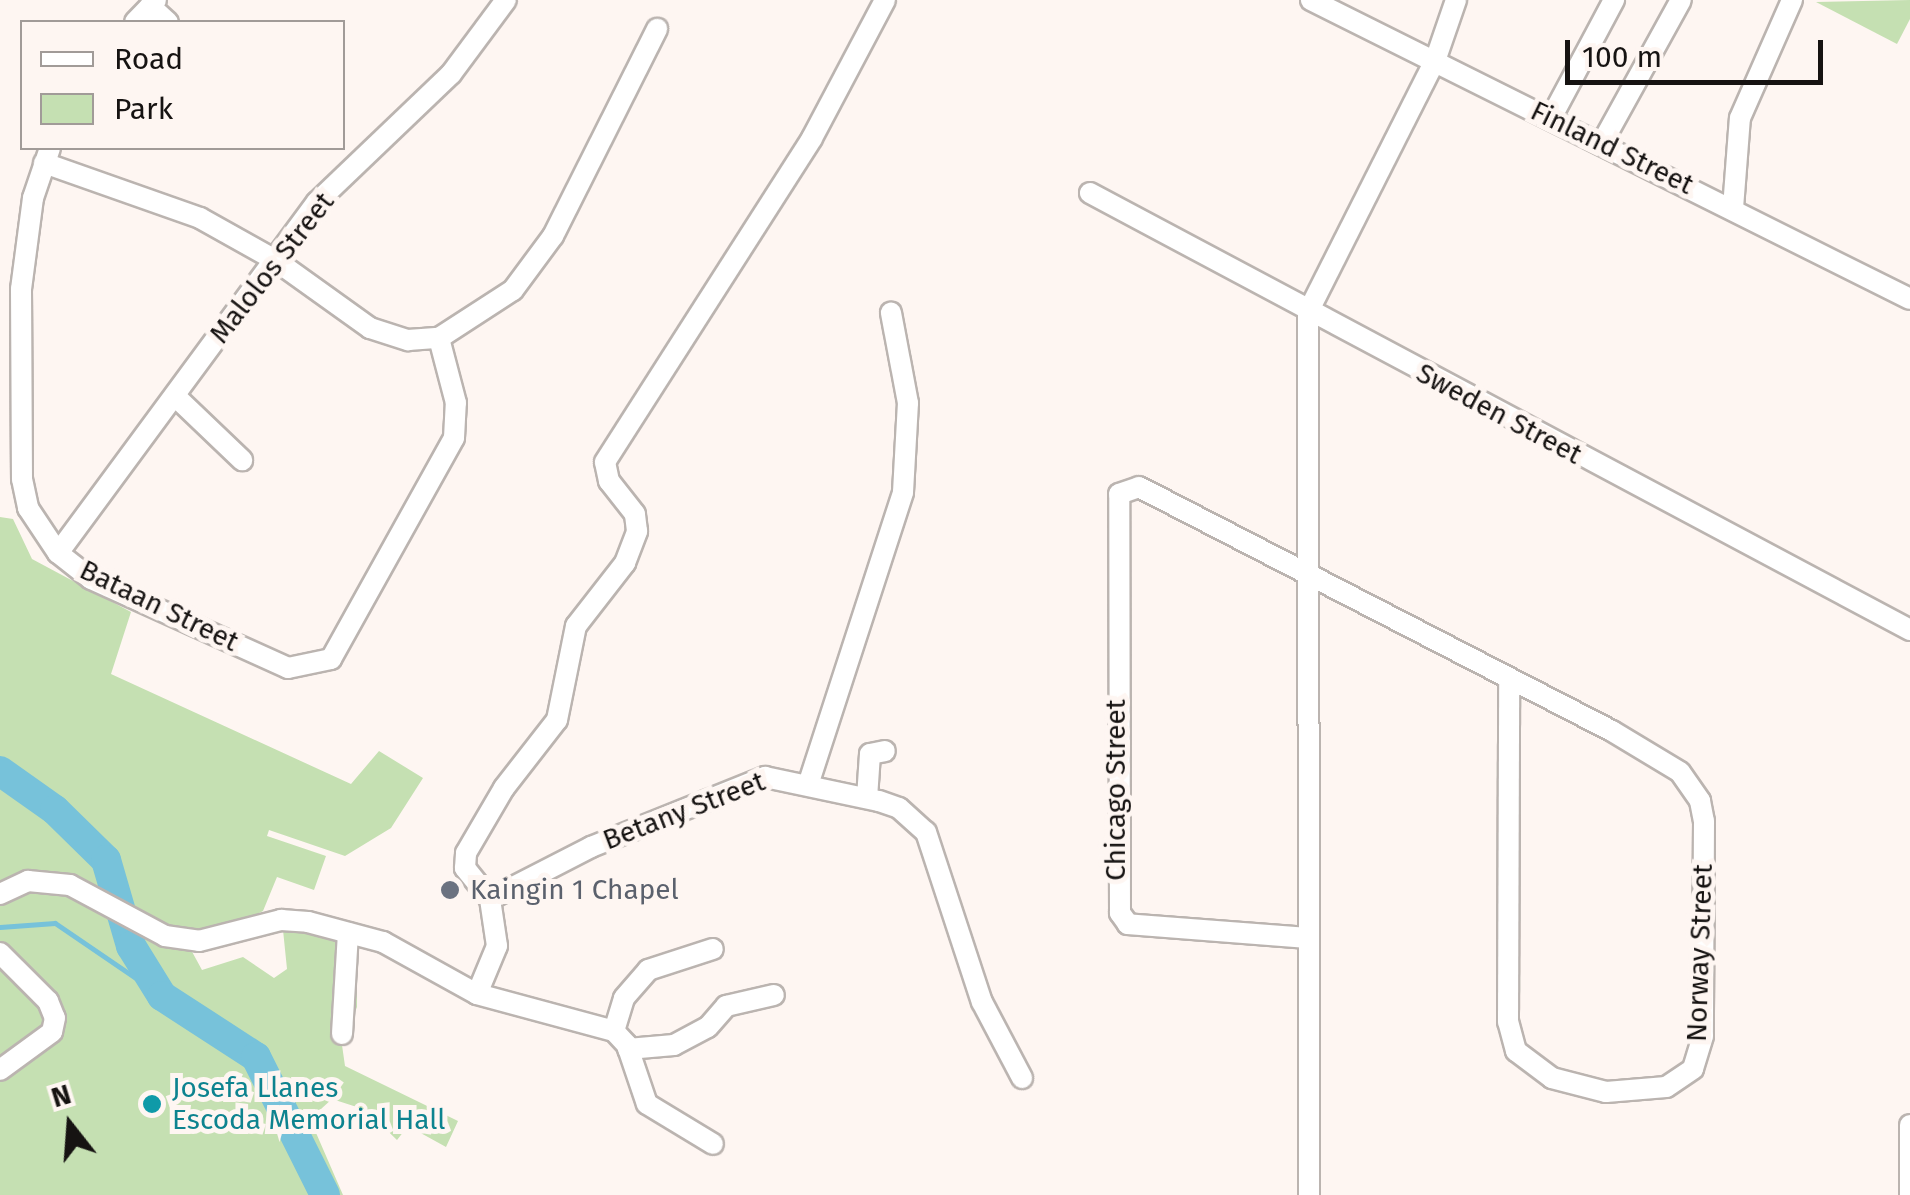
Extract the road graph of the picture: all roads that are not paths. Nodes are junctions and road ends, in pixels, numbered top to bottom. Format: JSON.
{"nodes":[{"id":1,"x":506,"y":0,"type":"edge"},
{"id":2,"x":885,"y":0,"type":"edge"},
{"id":3,"x":1312,"y":0,"type":"edge"},
{"id":4,"x":1456,"y":0,"type":"edge"},
{"id":5,"x":1614,"y":0,"type":"edge"},
{"id":6,"x":1681,"y":0,"type":"edge"},
{"id":7,"x":1792,"y":0,"type":"edge"},
{"id":8,"x":658,"y":29,"type":"dead end"},
{"id":9,"x":1435,"y":61,"type":"junction"},
{"id":10,"x":1551,"y":118,"type":"junction"},
{"id":11,"x":1602,"y":144,"type":"junction"},
{"id":12,"x":47,"y":156,"type":"edge"},
{"id":13,"x":1090,"y":193,"type":"dead end"},
{"id":14,"x":1733,"y":208,"type":"junction"},
{"id":15,"x":275,"y":260,"type":"junction"},
{"id":16,"x":1910,"y":299,"type":"edge"},
{"id":17,"x":1308,"y":312,"type":"junction"},
{"id":18,"x":892,"y":313,"type":"dead end"},
{"id":19,"x":439,"y":338,"type":"junction"},
{"id":20,"x":175,"y":396,"type":"junction"},
{"id":21,"x":242,"y":460,"type":"dead end"},
{"id":22,"x":1139,"y":487,"type":"joint"},
{"id":23,"x":58,"y":554,"type":"junction"},
{"id":24,"x":1310,"y":578,"type":"junction"},
{"id":25,"x":1910,"y":630,"type":"edge"},
{"id":26,"x":1509,"y":682,"type":"junction"},
{"id":27,"x":885,"y":751,"type":"dead end"},
{"id":28,"x":808,"y":785,"type":"junction"},
{"id":29,"x":867,"y":798,"type":"junction"},
{"id":30,"x":0,"y":894,"type":"edge"},
{"id":31,"x":490,"y":899,"type":"junction"},
{"id":32,"x":348,"y":933,"type":"junction"},
{"id":33,"x":1308,"y":938,"type":"junction"},
{"id":34,"x":713,"y":949,"type":"dead end"},
{"id":35,"x":0,"y":952,"type":"edge"},
{"id":36,"x":477,"y":994,"type":"junction"},
{"id":37,"x":774,"y":995,"type":"dead end"},
{"id":38,"x":614,"y":1031,"type":"junction"},
{"id":39,"x":342,"y":1034,"type":"dead end"},
{"id":40,"x":628,"y":1049,"type":"junction"},
{"id":41,"x":0,"y":1070,"type":"edge"},
{"id":42,"x":1022,"y":1078,"type":"dead end"},
{"id":43,"x":1910,"y":1125,"type":"edge"},
{"id":44,"x":713,"y":1144,"type":"dead end"},
{"id":45,"x":1308,"y":1195,"type":"edge"},
{"id":46,"x":1910,"y":1195,"type":"edge"}],
"edges":[{"from":1,"to":15,"type":"street","name":"Malolos Street"},
{"from":2,"to":31,"type":"street"},
{"from":3,"to":9,"type":"street","name":"Finland Street"},
{"from":4,"to":9,"type":"street"},
{"from":5,"to":10,"type":"street"},
{"from":6,"to":11,"type":"street"},
{"from":7,"to":14,"type":"street"},
{"from":8,"to":19,"type":"street"},
{"from":9,"to":10,"type":"street","name":"Finland Street"},
{"from":9,"to":17,"type":"street"},
{"from":10,"to":11,"type":"street","name":"Finland Street"},
{"from":11,"to":14,"type":"street","name":"Finland Street"},
{"from":12,"to":15,"type":"street"},
{"from":12,"to":23,"type":"street","name":"Bataan Street"},
{"from":13,"to":17,"type":"street","name":"Sweden Street"},
{"from":14,"to":16,"type":"street","name":"Finland Street"},
{"from":15,"to":19,"type":"street"},
{"from":15,"to":20,"type":"street","name":"Malolos Street"},
{"from":17,"to":24,"type":"street"},
{"from":17,"to":25,"type":"street","name":"Sweden Street"},
{"from":18,"to":28,"type":"street"},
{"from":19,"to":23,"type":"street","name":"Bataan Street"},
{"from":20,"to":21,"type":"street"},
{"from":20,"to":23,"type":"street","name":"Malolos Street"},
{"from":22,"to":24,"type":"street","name":"Norway Street"},
{"from":22,"to":33,"type":"street","name":"Chicago Street"},
{"from":24,"to":26,"type":"street","name":"Norway Street"},
{"from":24,"to":33,"type":"street"},
{"from":26,"to":26,"type":"street","name":"Norway Street"},
{"from":27,"to":29,"type":"street"},
{"from":28,"to":29,"type":"street","name":"Betany Street"},
{"from":28,"to":31,"type":"street","name":"Betany Street"},
{"from":29,"to":42,"type":"street","name":"Betany Street"},
{"from":30,"to":32,"type":"street"},
{"from":31,"to":36,"type":"street"},
{"from":32,"to":36,"type":"street"},
{"from":32,"to":39,"type":"street"},
{"from":33,"to":45,"type":"street"},
{"from":34,"to":38,"type":"street"},
{"from":35,"to":41,"type":"street"},
{"from":36,"to":38,"type":"street"},
{"from":37,"to":40,"type":"street"},
{"from":38,"to":40,"type":"street"},
{"from":40,"to":44,"type":"street"},
{"from":43,"to":46,"type":"street"}]}
